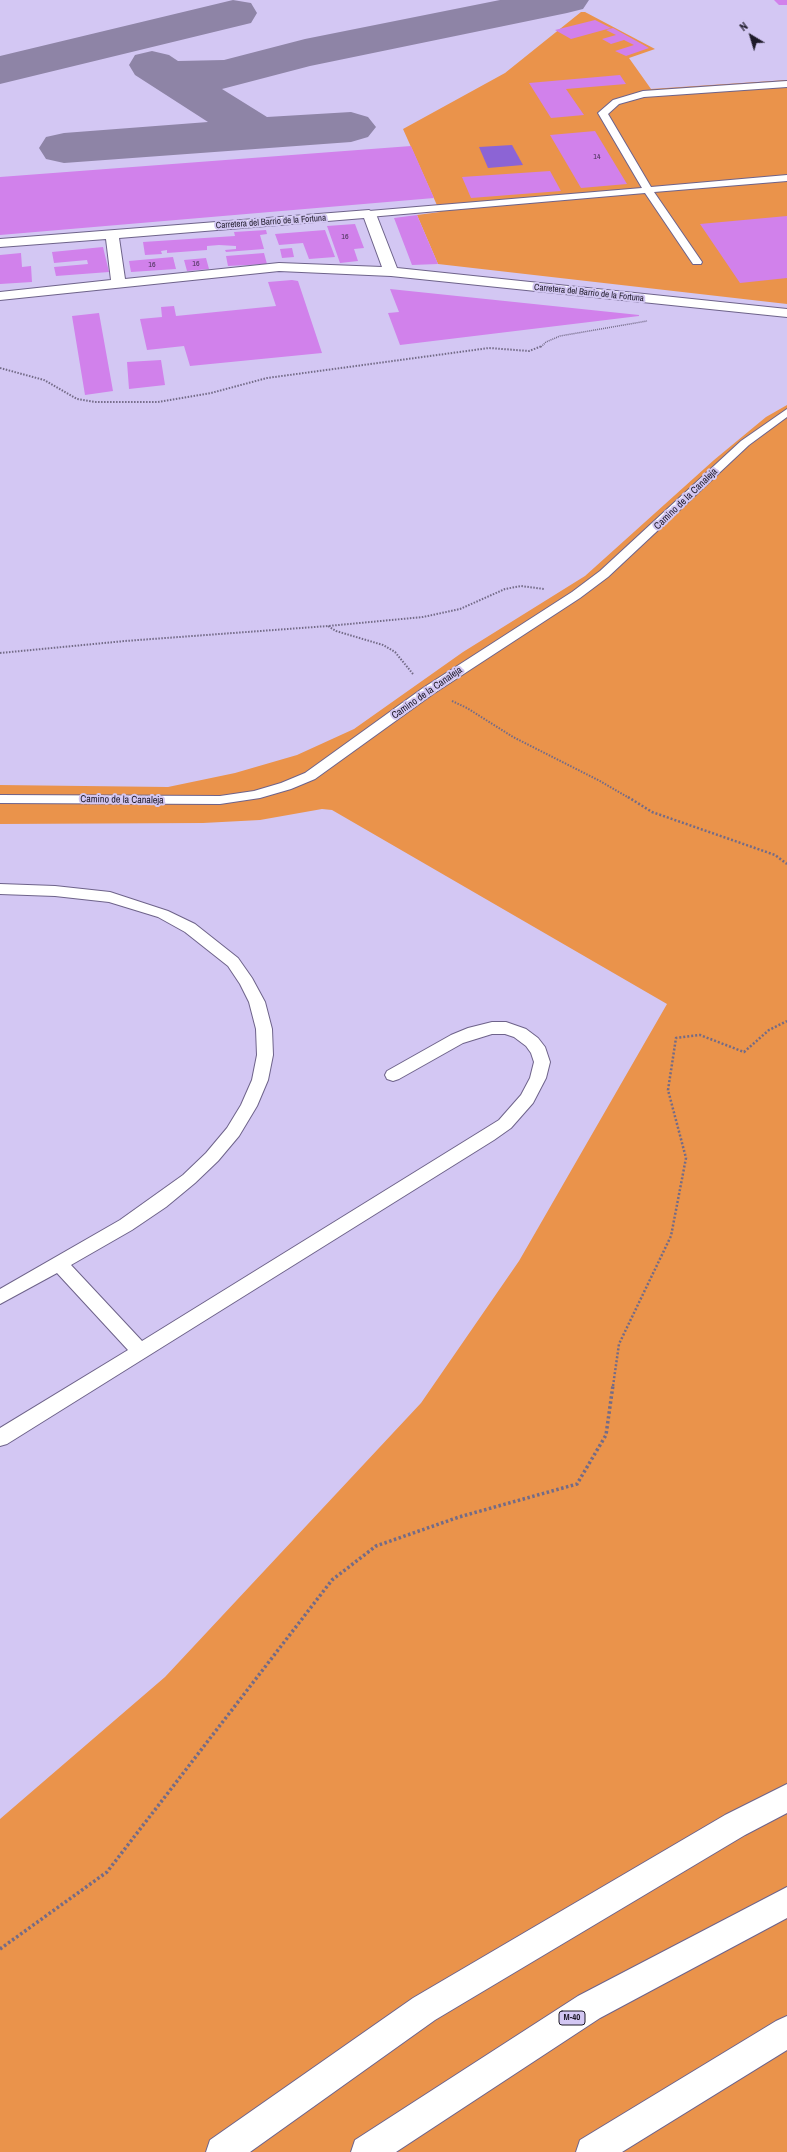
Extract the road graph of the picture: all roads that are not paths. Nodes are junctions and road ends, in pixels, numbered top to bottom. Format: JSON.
{"nodes":[{"id":1,"x":787,"y":84,"type":"edge"},
{"id":2,"x":787,"y":178,"type":"edge"},
{"id":3,"x":648,"y":190,"type":"junction"},
{"id":4,"x":369,"y":214,"type":"junction"},
{"id":5,"x":112,"y":234,"type":"junction"},
{"id":6,"x":0,"y":243,"type":"edge"},
{"id":7,"x":697,"y":262,"type":"dead end"},
{"id":8,"x":391,"y":272,"type":"junction"},
{"id":9,"x":119,"y":284,"type":"junction"},
{"id":10,"x":0,"y":296,"type":"edge"},
{"id":11,"x":787,"y":314,"type":"edge"},
{"id":12,"x":787,"y":412,"type":"edge"},
{"id":13,"x":0,"y":798,"type":"edge"},
{"id":14,"x":0,"y":889,"type":"edge"},
{"id":15,"x":393,"y":1075,"type":"dead end"},
{"id":16,"x":59,"y":1264,"type":"junction"},
{"id":17,"x":0,"y":1297,"type":"edge"},
{"id":18,"x":140,"y":1351,"type":"junction"},
{"id":19,"x":0,"y":1438,"type":"edge"},
{"id":20,"x":787,"y":1798,"type":"edge"},
{"id":21,"x":787,"y":1902,"type":"edge"},
{"id":22,"x":787,"y":2032,"type":"edge"},
{"id":23,"x":222,"y":2152,"type":"edge"},
{"id":24,"x":366,"y":2152,"type":"edge"},
{"id":25,"x":592,"y":2152,"type":"edge"}],
"edges":[{"from":1,"to":3,"type":"lane"},
{"from":2,"to":3,"type":"lane"},
{"from":3,"to":4,"type":"lane"},
{"from":3,"to":7,"type":"lane"},
{"from":4,"to":5,"type":"main road","name":"Carretera del Barrio de la Fortuna"},
{"from":4,"to":8,"type":"main road"},
{"from":5,"to":6,"type":"main road","name":"Carretera del Barrio de la Fortuna"},
{"from":5,"to":9,"type":"main road"},
{"from":8,"to":9,"type":"main road","name":"Carretera del Barrio de la Fortuna"},
{"from":8,"to":11,"type":"main road","name":"Carretera del Barrio de la Fortuna"},
{"from":9,"to":10,"type":"main road","name":"Carretera del Barrio de la Fortuna"},
{"from":12,"to":13,"type":"lane","name":"Camino de la Canaleja"},
{"from":14,"to":16,"type":"lane"},
{"from":15,"to":18,"type":"lane"},
{"from":16,"to":17,"type":"lane"},
{"from":16,"to":18,"type":"lane"},
{"from":18,"to":19,"type":"lane"},
{"from":20,"to":23,"type":"main road"},
{"from":21,"to":24,"type":"main road","number":"M-40"},
{"from":22,"to":25,"type":"main road"}]}
